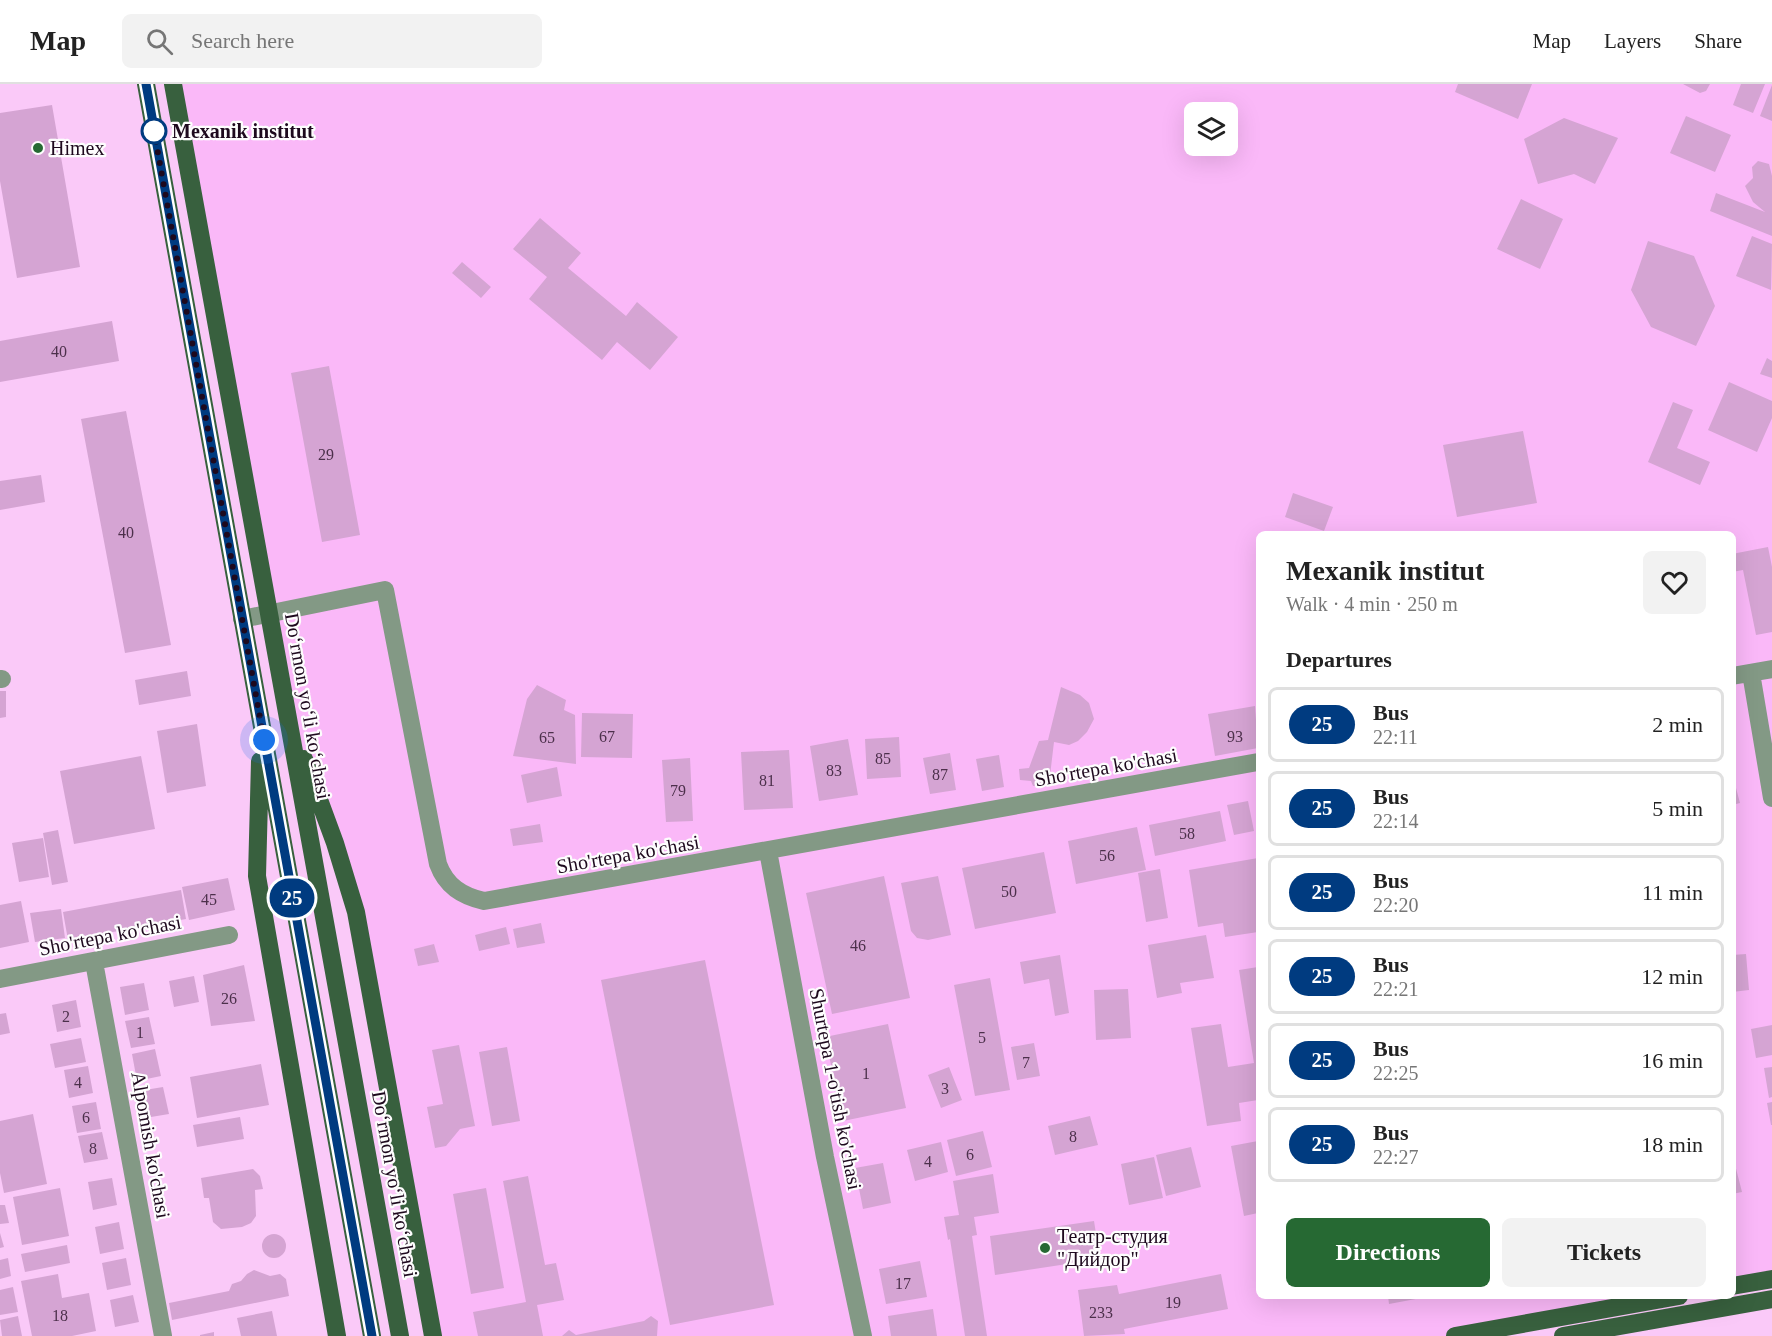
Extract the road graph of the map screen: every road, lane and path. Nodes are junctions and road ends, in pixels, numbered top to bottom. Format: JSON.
{"nodes":[{"id":1,"x":146,"y":84,"type":"edge"},
{"id":2,"x":173,"y":84,"type":"edge"},
{"id":3,"x":269,"y":613,"type":"junction"},
{"id":4,"x":242,"y":619,"type":"junction"},
{"id":5,"x":1772,"y":669,"type":"edge"},
{"id":6,"x":1751,"y":673,"type":"junction"},
{"id":7,"x":1736,"y":675,"type":"edge"},
{"id":8,"x":287,"y":712,"type":"junction"},
{"id":9,"x":260,"y":718,"type":"junction"},
{"id":10,"x":1256,"y":762,"type":"edge"},
{"id":11,"x":1772,"y":798,"type":"edge"},
{"id":12,"x":768,"y":851,"type":"junction"},
{"id":13,"x":229,"y":936,"type":"dead end"},
{"id":14,"x":94,"y":962,"type":"junction"},
{"id":15,"x":0,"y":979,"type":"edge"},
{"id":16,"x":1772,"y":1279,"type":"edge"},
{"id":17,"x":1736,"y":1285,"type":"edge"},
{"id":18,"x":1662,"y":1299,"type":"edge"},
{"id":19,"x":1772,"y":1299,"type":"edge"},
{"id":20,"x":163,"y":1336,"type":"edge"},
{"id":21,"x":337,"y":1336,"type":"edge"},
{"id":22,"x":372,"y":1336,"type":"edge"},
{"id":23,"x":400,"y":1336,"type":"edge"},
{"id":24,"x":433,"y":1336,"type":"edge"},
{"id":25,"x":863,"y":1336,"type":"edge"},
{"id":26,"x":1455,"y":1336,"type":"edge"},
{"id":27,"x":1563,"y":1336,"type":"edge"}],
"edges":[{"from":1,"to":4,"type":"main road"},
{"from":2,"to":3,"type":"main road","name":"Do‘rmon yo‘li ko‘chasi"},
{"from":3,"to":4,"type":"street","name":"Sho'rtepa ko'chasi"},
{"from":3,"to":8,"type":"main road","name":"Do‘rmon yo‘li ko‘chasi"},
{"from":3,"to":12,"type":"street","name":"Sho'rtepa ko'chasi"},
{"from":4,"to":9,"type":"main road"},
{"from":5,"to":6,"type":"street"},
{"from":6,"to":7,"type":"street"},
{"from":6,"to":11,"type":"street"},
{"from":8,"to":23,"type":"main road","name":"Do‘rmon yo‘li ko‘chasi"},
{"from":8,"to":24,"type":"main road"},
{"from":9,"to":21,"type":"main road"},
{"from":9,"to":22,"type":"main road"},
{"from":10,"to":12,"type":"street","name":"Sho'rtepa ko'chasi"},
{"from":12,"to":25,"type":"street","name":"Shurtepa 1-o'tish ko'chasi"},
{"from":13,"to":14,"type":"street","name":"Sho'rtepa ko'chasi"},
{"from":14,"to":15,"type":"street","name":"Sho'rtepa ko'chasi"},
{"from":14,"to":20,"type":"street","name":"Alpomish ko'chasi"},
{"from":16,"to":17,"type":"main road"},
{"from":18,"to":26,"type":"main road"},
{"from":19,"to":27,"type":"main road"}]}
